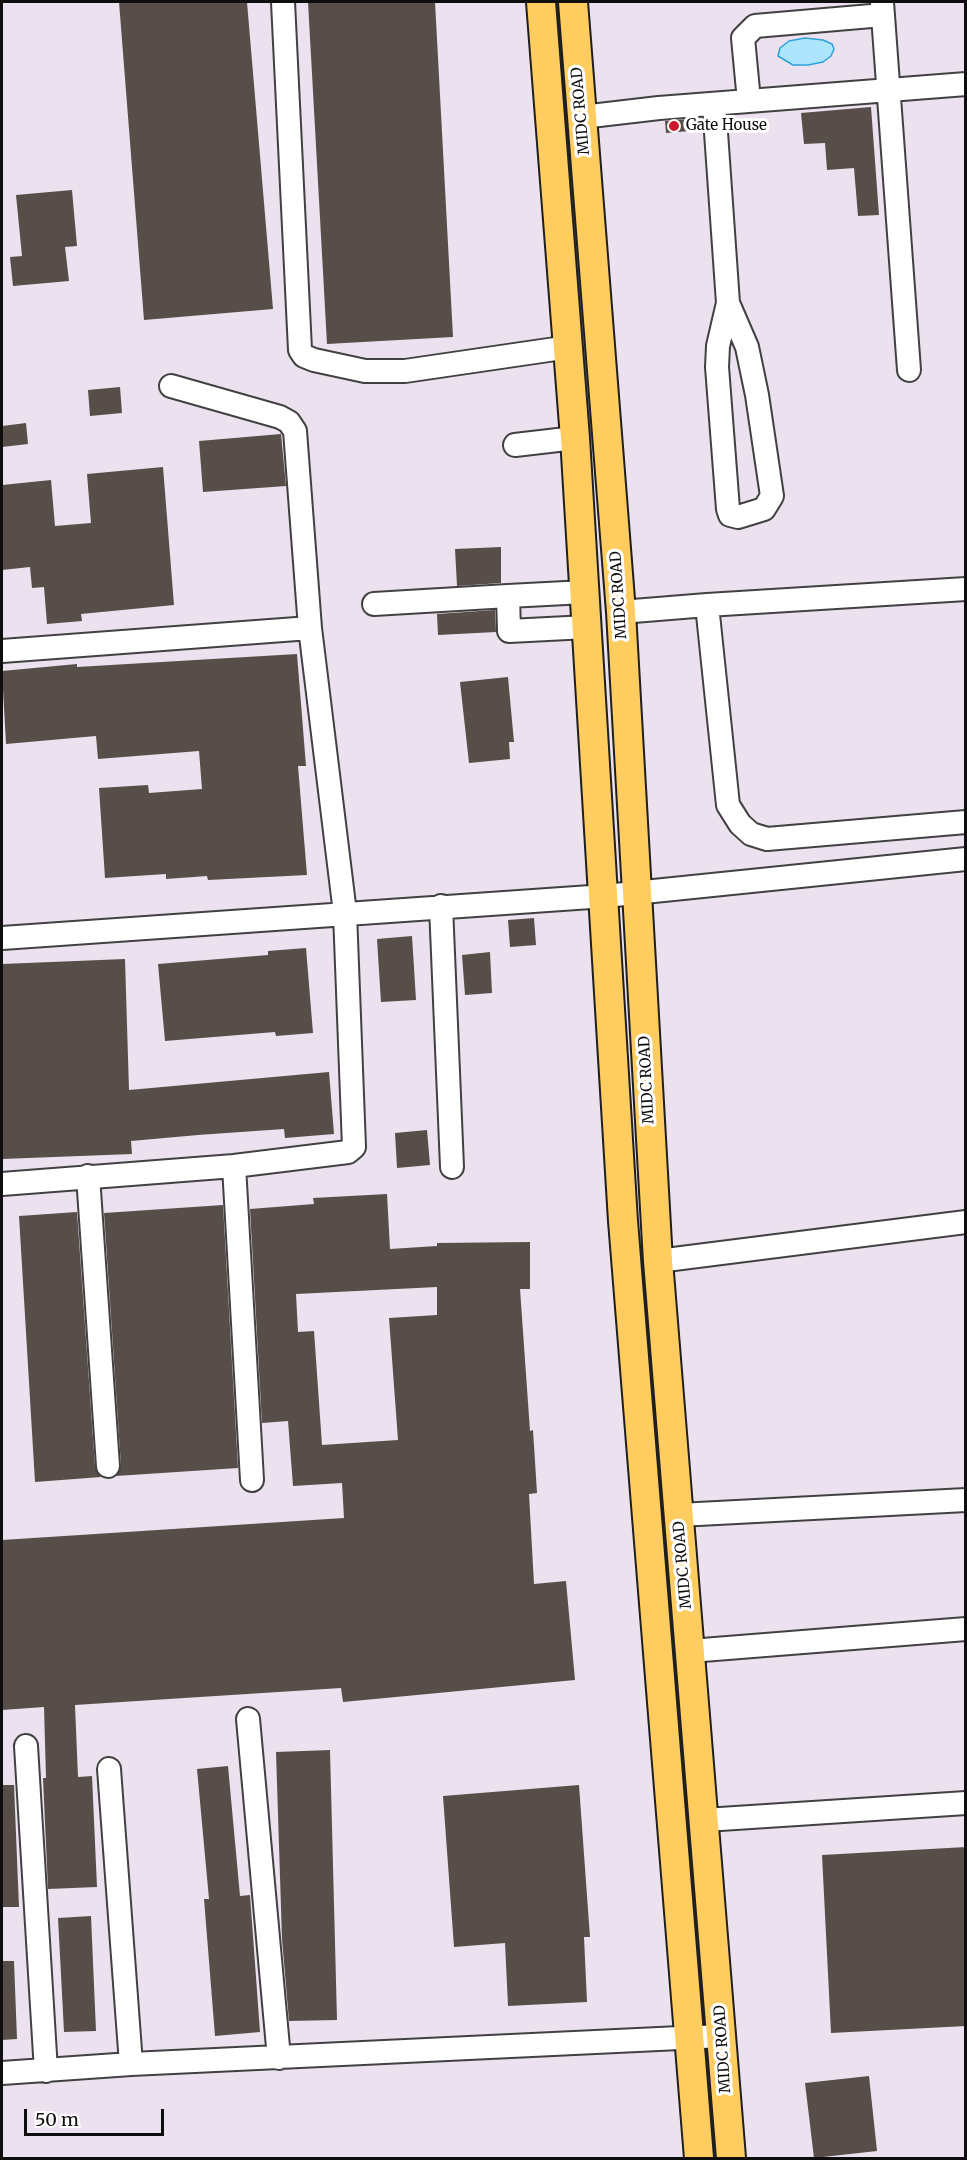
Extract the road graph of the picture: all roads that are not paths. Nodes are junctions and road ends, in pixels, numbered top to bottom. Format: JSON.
{"nodes":[{"id":1,"x":283,"y":2,"type":"edge"},
{"id":2,"x":541,"y":2,"type":"edge"},
{"id":3,"x":573,"y":2,"type":"edge"},
{"id":4,"x":883,"y":8,"type":"edge"},
{"id":5,"x":966,"y":84,"type":"edge"},
{"id":6,"x":889,"y":90,"type":"junction"},
{"id":7,"x":749,"y":101,"type":"junction"},
{"id":8,"x":714,"y":104,"type":"junction"},
{"id":9,"x":582,"y":117,"type":"junction"},
{"id":10,"x":728,"y":303,"type":"junction"},
{"id":11,"x":569,"y":347,"type":"junction"},
{"id":12,"x":909,"y":370,"type":"dead end"},
{"id":13,"x":171,"y":387,"type":"dead end"},
{"id":14,"x":575,"y":438,"type":"junction"},
{"id":15,"x":515,"y":445,"type":"dead end"},
{"id":16,"x":966,"y":589,"type":"edge"},
{"id":17,"x":585,"y":592,"type":"junction"},
{"id":18,"x":508,"y":596,"type":"junction"},
{"id":19,"x":374,"y":604,"type":"dead end"},
{"id":20,"x":707,"y":605,"type":"junction"},
{"id":21,"x":621,"y":612,"type":"junction"},
{"id":22,"x":587,"y":627,"type":"junction"},
{"id":23,"x":310,"y":628,"type":"junction"},
{"id":24,"x":2,"y":651,"type":"edge"},
{"id":25,"x":966,"y":822,"type":"edge"},
{"id":26,"x":966,"y":859,"type":"edge"},
{"id":27,"x":636,"y":893,"type":"junction"},
{"id":28,"x":605,"y":896,"type":"junction"},
{"id":29,"x":441,"y":906,"type":"junction"},
{"id":30,"x":345,"y":913,"type":"junction"},
{"id":31,"x":2,"y":938,"type":"edge"},
{"id":32,"x":234,"y":1166,"type":"junction"},
{"id":33,"x":453,"y":1167,"type":"dead end"},
{"id":34,"x":88,"y":1176,"type":"junction"},
{"id":35,"x":2,"y":1184,"type":"edge"},
{"id":36,"x":966,"y":1222,"type":"edge"},
{"id":37,"x":657,"y":1261,"type":"junction"},
{"id":38,"x":108,"y":1466,"type":"dead end"},
{"id":39,"x":252,"y":1480,"type":"dead end"},
{"id":40,"x":966,"y":1500,"type":"edge"},
{"id":41,"x":679,"y":1515,"type":"junction"},
{"id":42,"x":966,"y":1629,"type":"edge"},
{"id":43,"x":690,"y":1651,"type":"junction"},
{"id":44,"x":248,"y":1719,"type":"dead end"},
{"id":45,"x":26,"y":1746,"type":"dead end"},
{"id":46,"x":109,"y":1769,"type":"dead end"},
{"id":47,"x":966,"y":1803,"type":"edge"},
{"id":48,"x":705,"y":1820,"type":"junction"},
{"id":49,"x":722,"y":2036,"type":"junction"},
{"id":50,"x":691,"y":2039,"type":"junction"},
{"id":51,"x":279,"y":2058,"type":"junction"},
{"id":52,"x":131,"y":2064,"type":"junction"},
{"id":53,"x":46,"y":2071,"type":"junction"},
{"id":54,"x":2,"y":2073,"type":"edge"},
{"id":55,"x":699,"y":2158,"type":"edge"},
{"id":56,"x":731,"y":2158,"type":"edge"}],
"edges":[{"from":1,"to":11,"type":"street"},
{"from":2,"to":11,"type":"main road","name":"MIDC ROAD"},
{"from":3,"to":9,"type":"main road","name":"MIDC ROAD"},
{"from":4,"to":6,"type":"street"},
{"from":4,"to":7,"type":"street"},
{"from":5,"to":6,"type":"street"},
{"from":6,"to":7,"type":"street"},
{"from":6,"to":12,"type":"street"},
{"from":7,"to":8,"type":"street"},
{"from":8,"to":9,"type":"street"},
{"from":8,"to":10,"type":"street"},
{"from":9,"to":21,"type":"main road","name":"MIDC ROAD"},
{"from":10,"to":10,"type":"street"},
{"from":11,"to":14,"type":"main road","name":"MIDC ROAD"},
{"from":13,"to":23,"type":"street"},
{"from":14,"to":15,"type":"street"},
{"from":14,"to":17,"type":"main road","name":"MIDC ROAD"},
{"from":16,"to":20,"type":"street"},
{"from":17,"to":18,"type":"street"},
{"from":17,"to":22,"type":"main road","name":"MIDC ROAD"},
{"from":18,"to":19,"type":"street"},
{"from":18,"to":22,"type":"street"},
{"from":20,"to":21,"type":"street"},
{"from":20,"to":25,"type":"street"},
{"from":21,"to":27,"type":"main road","name":"MIDC ROAD"},
{"from":22,"to":28,"type":"main road","name":"MIDC ROAD"},
{"from":23,"to":24,"type":"street"},
{"from":23,"to":30,"type":"street"},
{"from":26,"to":27,"type":"street"},
{"from":27,"to":28,"type":"street"},
{"from":27,"to":37,"type":"main road","name":"MIDC ROAD"},
{"from":28,"to":29,"type":"street"},
{"from":28,"to":50,"type":"main road","name":"MIDC ROAD"},
{"from":29,"to":30,"type":"street"},
{"from":29,"to":33,"type":"street"},
{"from":30,"to":31,"type":"street"},
{"from":30,"to":32,"type":"street"},
{"from":32,"to":34,"type":"street"},
{"from":32,"to":39,"type":"street"},
{"from":34,"to":35,"type":"street"},
{"from":34,"to":38,"type":"street"},
{"from":36,"to":37,"type":"street"},
{"from":37,"to":41,"type":"main road","name":"MIDC ROAD"},
{"from":40,"to":41,"type":"street"},
{"from":41,"to":43,"type":"main road","name":"MIDC ROAD"},
{"from":42,"to":43,"type":"street"},
{"from":43,"to":48,"type":"main road","name":"MIDC ROAD"},
{"from":44,"to":51,"type":"street"},
{"from":45,"to":53,"type":"street"},
{"from":46,"to":52,"type":"street"},
{"from":47,"to":48,"type":"street"},
{"from":48,"to":49,"type":"main road","name":"MIDC ROAD"},
{"from":49,"to":50,"type":"street"},
{"from":49,"to":56,"type":"main road","name":"MIDC ROAD"},
{"from":50,"to":51,"type":"street"},
{"from":50,"to":55,"type":"main road","name":"MIDC ROAD"},
{"from":51,"to":52,"type":"street"},
{"from":52,"to":53,"type":"street"},
{"from":53,"to":54,"type":"street"}]}
